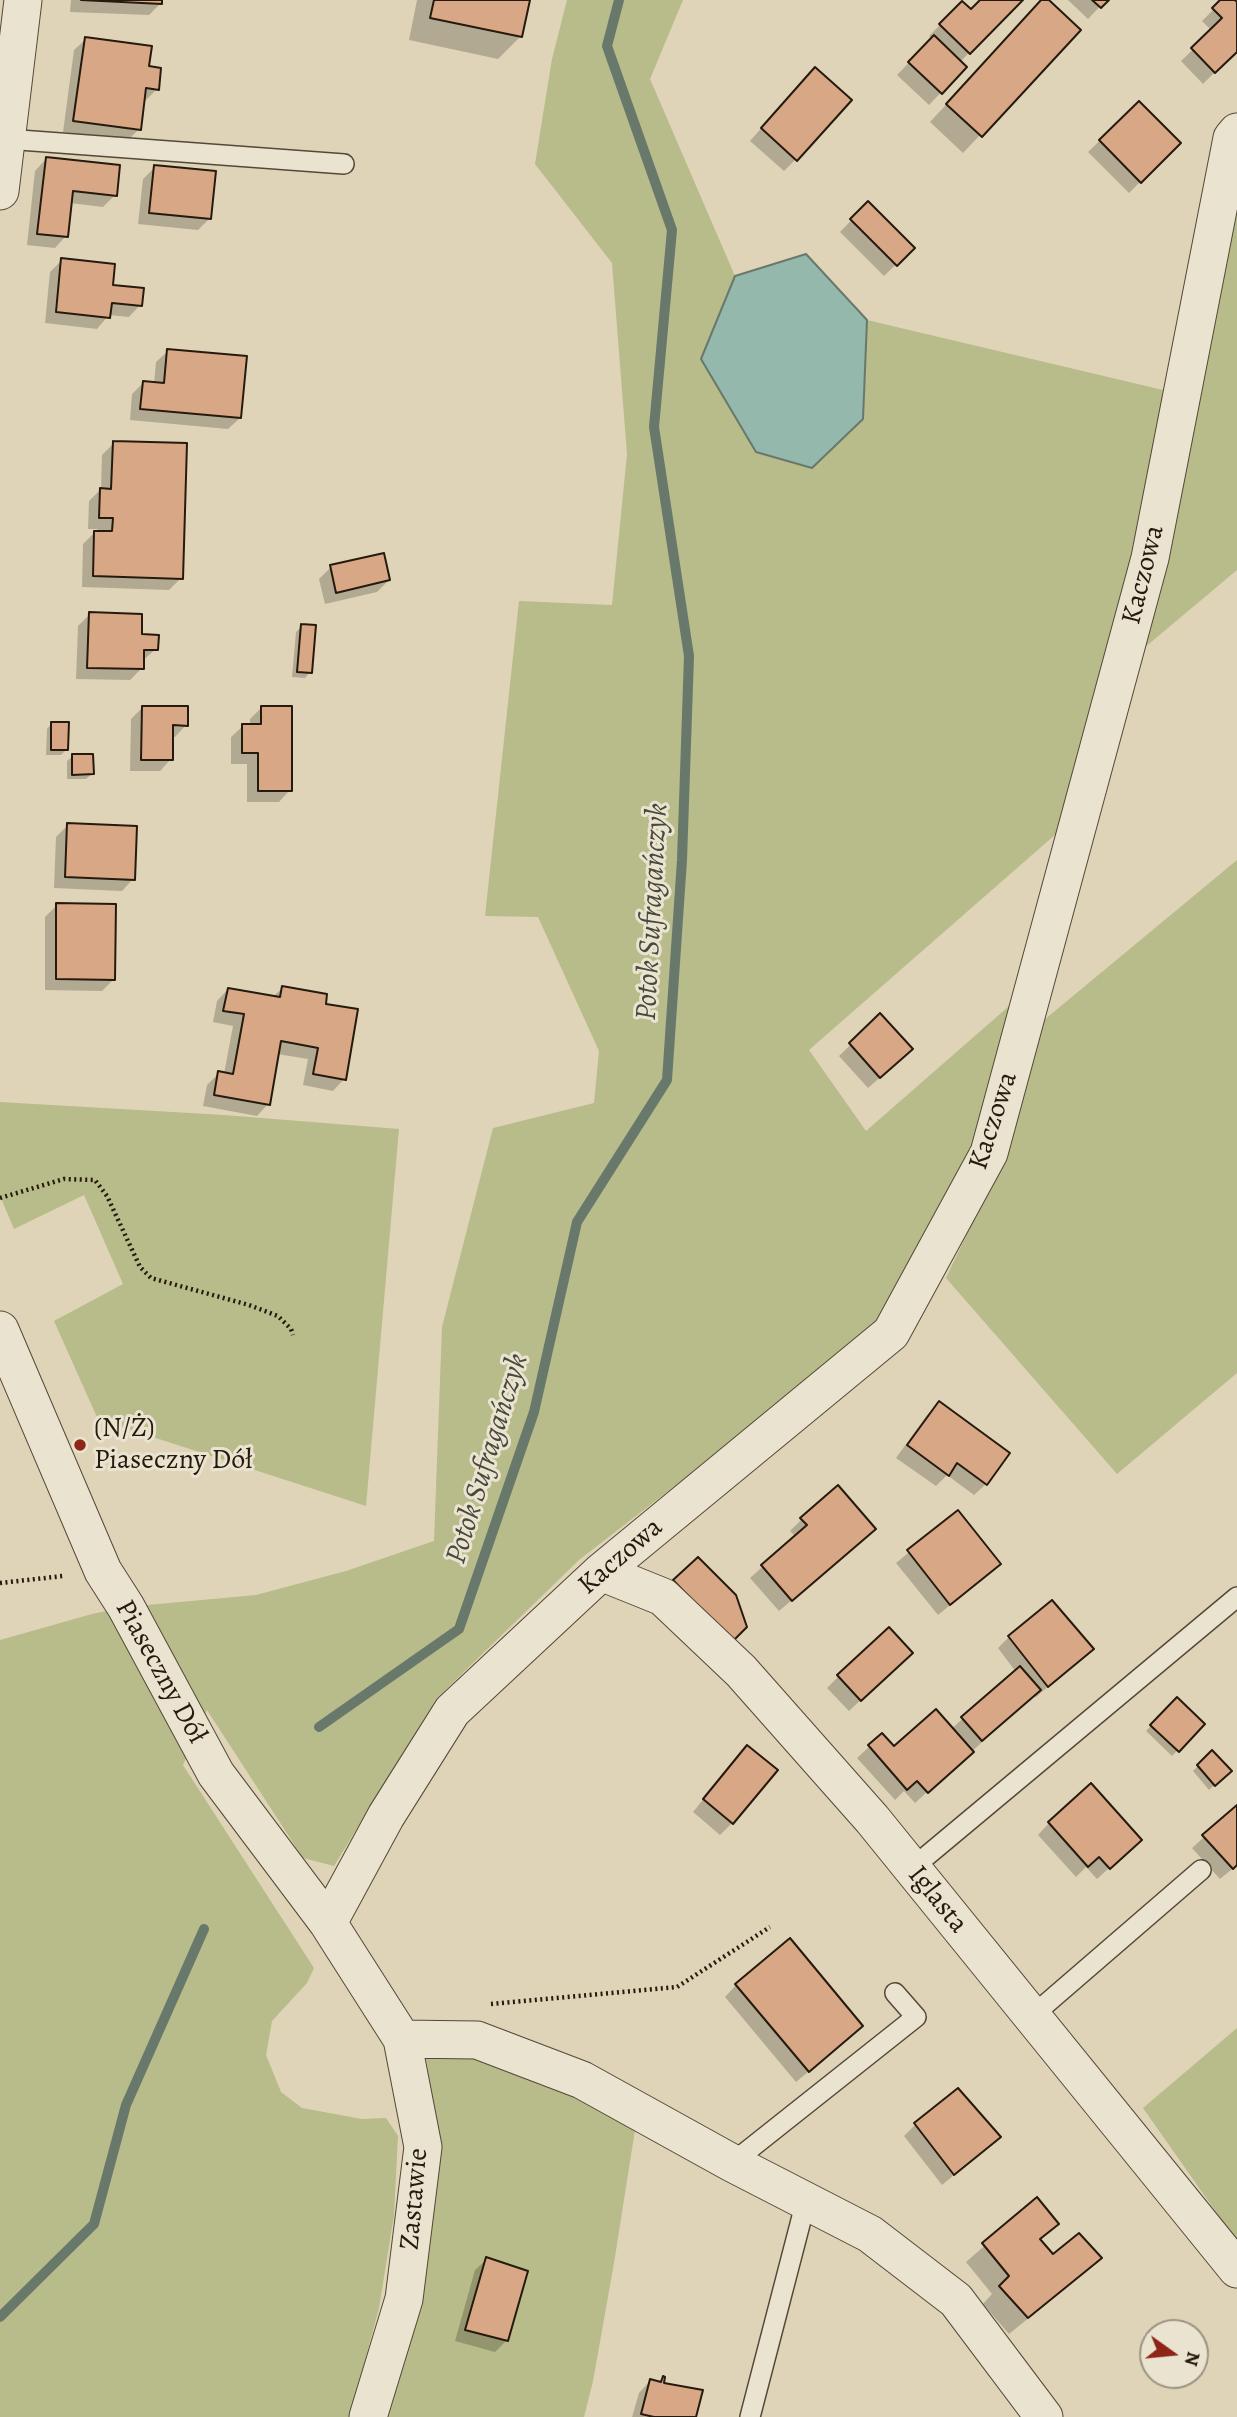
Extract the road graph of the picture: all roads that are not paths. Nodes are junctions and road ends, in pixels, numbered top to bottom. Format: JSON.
{"nodes":[{"id":1,"x":14,"y":19,"type":"edge"},
{"id":2,"x":1237,"y":132,"type":"edge"},
{"id":3,"x":6,"y":139,"type":"junction"},
{"id":4,"x":344,"y":164,"type":"dead end"},
{"id":5,"x":0,"y":191,"type":"edge"},
{"id":6,"x":0,"y":1330,"type":"edge"},
{"id":7,"x":601,"y":1572,"type":"junction"},
{"id":8,"x":1237,"y":1597,"type":"edge"},
{"id":9,"x":911,"y":1869,"type":"junction"},
{"id":10,"x":1200,"y":1870,"type":"dead end"},
{"id":11,"x":328,"y":1923,"type":"junction"},
{"id":12,"x":368,"y":1987,"type":"joint"},
{"id":13,"x":895,"y":1993,"type":"dead end"},
{"id":14,"x":1032,"y":2016,"type":"junction"},
{"id":15,"x":402,"y":2039,"type":"junction"},
{"id":16,"x":732,"y":2163,"type":"junction"},
{"id":17,"x":806,"y":2201,"type":"junction"},
{"id":18,"x":1237,"y":2269,"type":"edge"},
{"id":19,"x":368,"y":2417,"type":"edge"},
{"id":20,"x":750,"y":2417,"type":"edge"},
{"id":21,"x":1044,"y":2417,"type":"edge"}],
"edges":[{"from":1,"to":3,"type":"street"},
{"from":2,"to":7,"type":"street","name":"Kaczowa"},
{"from":3,"to":4,"type":"lane"},
{"from":3,"to":5,"type":"street"},
{"from":6,"to":11,"type":"street","name":"Piaseczny Dół"},
{"from":7,"to":9,"type":"street","name":"Iglasta"},
{"from":7,"to":11,"type":"street","name":"Kaczowa"},
{"from":8,"to":9,"type":"lane"},
{"from":9,"to":14,"type":"street","name":"Iglasta"},
{"from":10,"to":14,"type":"lane"},
{"from":11,"to":12,"type":"street","name":"Piaseczny Dół"},
{"from":12,"to":15,"type":"street","name":"Zastawie"},
{"from":13,"to":16,"type":"lane"},
{"from":14,"to":18,"type":"street","name":"Iglasta"},
{"from":15,"to":16,"type":"street"},
{"from":15,"to":19,"type":"street","name":"Zastawie"},
{"from":16,"to":17,"type":"street"},
{"from":17,"to":20,"type":"lane"},
{"from":17,"to":21,"type":"street"}]}
